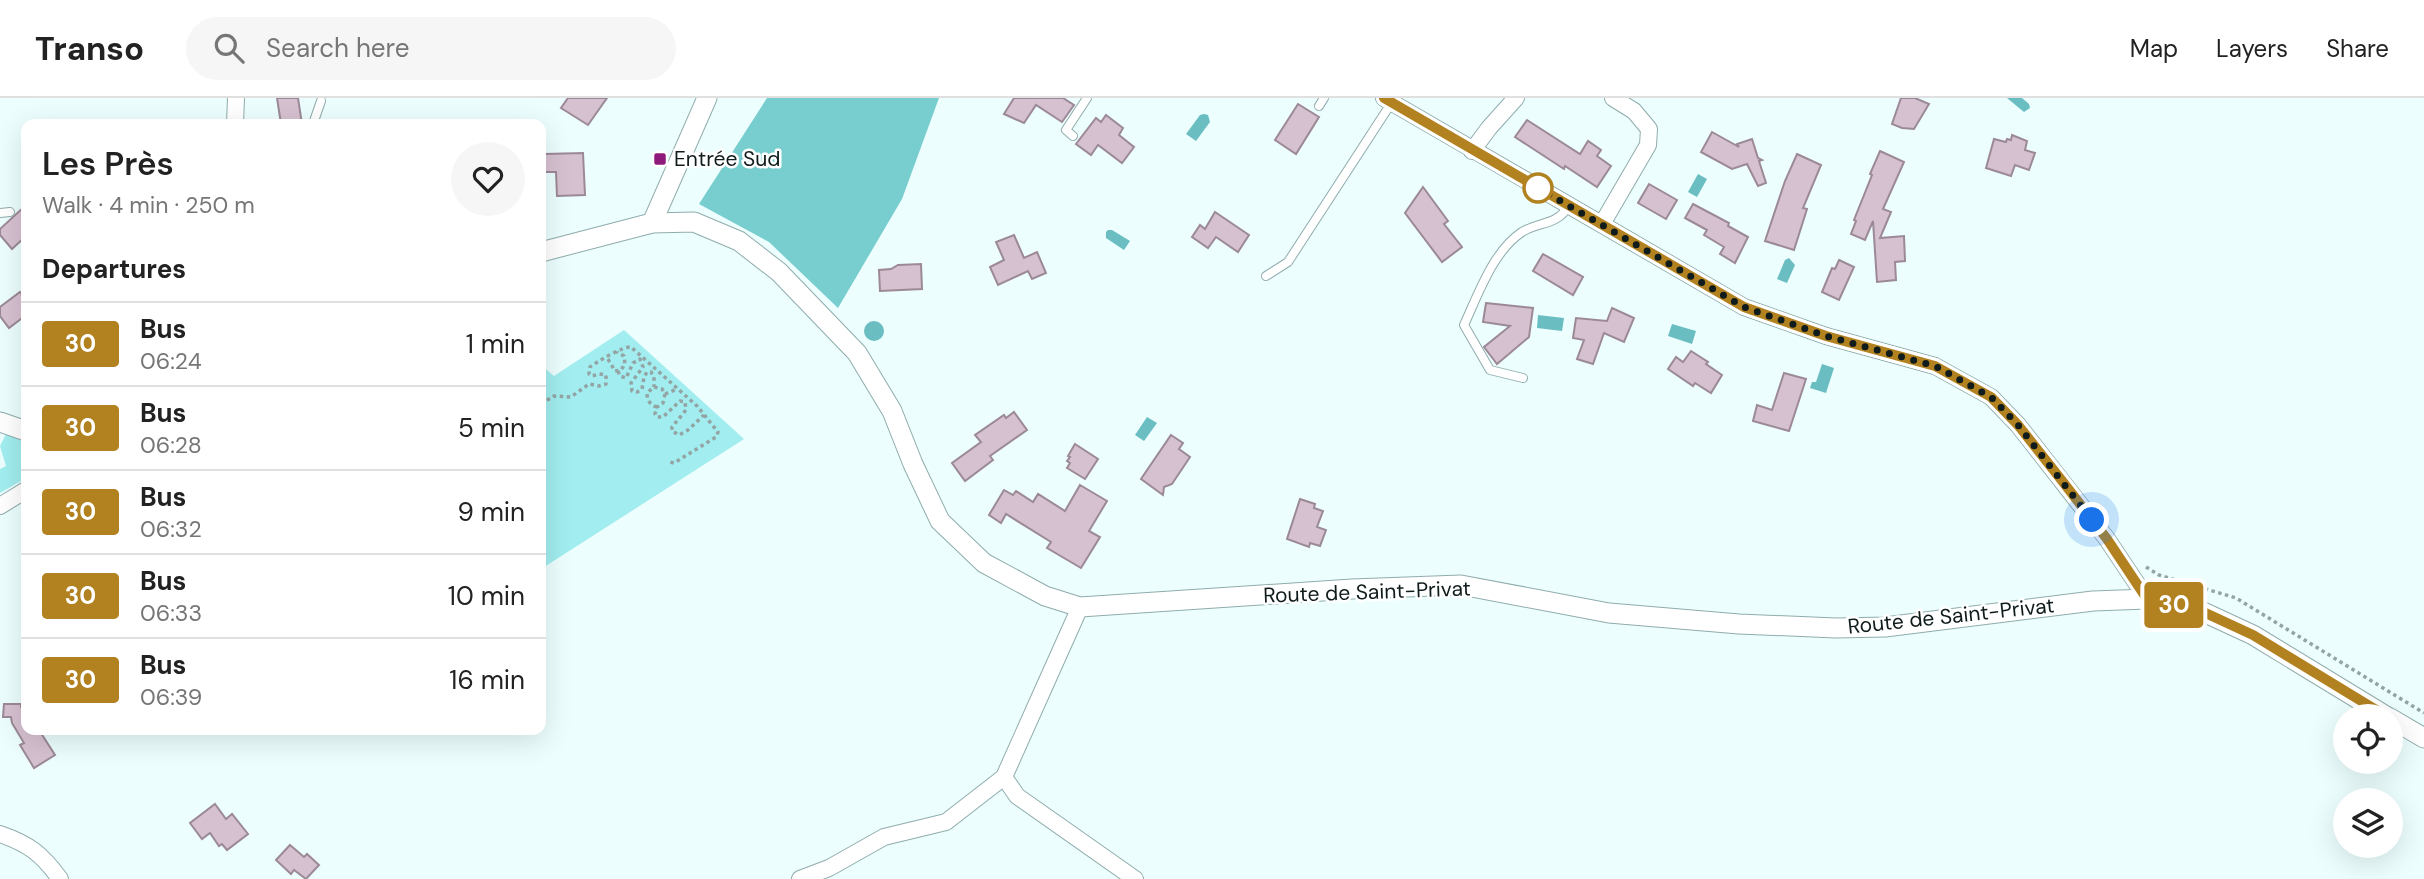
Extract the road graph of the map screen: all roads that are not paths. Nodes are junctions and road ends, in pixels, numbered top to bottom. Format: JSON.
{"nodes":[{"id":1,"x":236,"y":98,"type":"edge"},
{"id":2,"x":707,"y":98,"type":"edge"},
{"id":3,"x":1087,"y":98,"type":"edge"},
{"id":4,"x":1324,"y":98,"type":"edge"},
{"id":5,"x":1517,"y":98,"type":"edge"},
{"id":6,"x":1613,"y":98,"type":"edge"},
{"id":7,"x":1388,"y":100,"type":"edge"},
{"id":8,"x":321,"y":101,"type":"dead end"},
{"id":9,"x":1319,"y":106,"type":"dead end"},
{"id":10,"x":235,"y":119,"type":"edge"},
{"id":11,"x":315,"y":119,"type":"edge"},
{"id":12,"x":1073,"y":135,"type":"dead end"},
{"id":13,"x":1472,"y":150,"type":"junction"},
{"id":14,"x":1569,"y":206,"type":"junction"},
{"id":15,"x":652,"y":223,"type":"junction"},
{"id":16,"x":1602,"y":224,"type":"junction"},
{"id":17,"x":546,"y":251,"type":"edge"},
{"id":18,"x":1266,"y":276,"type":"dead end"},
{"id":19,"x":1523,"y":379,"type":"dead end"},
{"id":20,"x":0,"y":422,"type":"edge"},
{"id":21,"x":21,"y":429,"type":"edge"},
{"id":22,"x":21,"y":493,"type":"edge"},
{"id":23,"x":0,"y":506,"type":"edge"},
{"id":24,"x":2147,"y":599,"type":"junction"},
{"id":25,"x":1080,"y":607,"type":"junction"},
{"id":26,"x":2367,"y":704,"type":"edge"},
{"id":27,"x":2403,"y":726,"type":"edge"},
{"id":28,"x":2424,"y":738,"type":"edge"},
{"id":29,"x":1004,"y":777,"type":"junction"},
{"id":30,"x":0,"y":834,"type":"edge"},
{"id":31,"x":60,"y":879,"type":"edge"},
{"id":32,"x":800,"y":879,"type":"edge"},
{"id":33,"x":1135,"y":879,"type":"edge"}],
"edges":[{"from":1,"to":10,"type":"street"},
{"from":2,"to":15,"type":"street"},
{"from":3,"to":12,"type":"lane"},
{"from":4,"to":9,"type":"lane"},
{"from":5,"to":13,"type":"street"},
{"from":6,"to":16,"type":"street"},
{"from":7,"to":13,"type":"street"},
{"from":7,"to":18,"type":"lane"},
{"from":8,"to":11,"type":"lane"},
{"from":13,"to":14,"type":"street"},
{"from":14,"to":16,"type":"street"},
{"from":14,"to":19,"type":"lane"},
{"from":15,"to":17,"type":"street","name":"Route de Saint-Privat"},
{"from":15,"to":25,"type":"street","name":"Route de Saint-Privat"},
{"from":16,"to":24,"type":"street"},
{"from":20,"to":21,"type":"street"},
{"from":22,"to":23,"type":"street"},
{"from":24,"to":25,"type":"street","name":"Route de Saint-Privat"},
{"from":24,"to":26,"type":"street","name":"Route de Saint-Privat"},
{"from":25,"to":29,"type":"street"},
{"from":27,"to":28,"type":"street","name":"Route de Saint-Privat"},
{"from":29,"to":32,"type":"street"},
{"from":29,"to":33,"type":"street"},
{"from":30,"to":31,"type":"street"}]}
